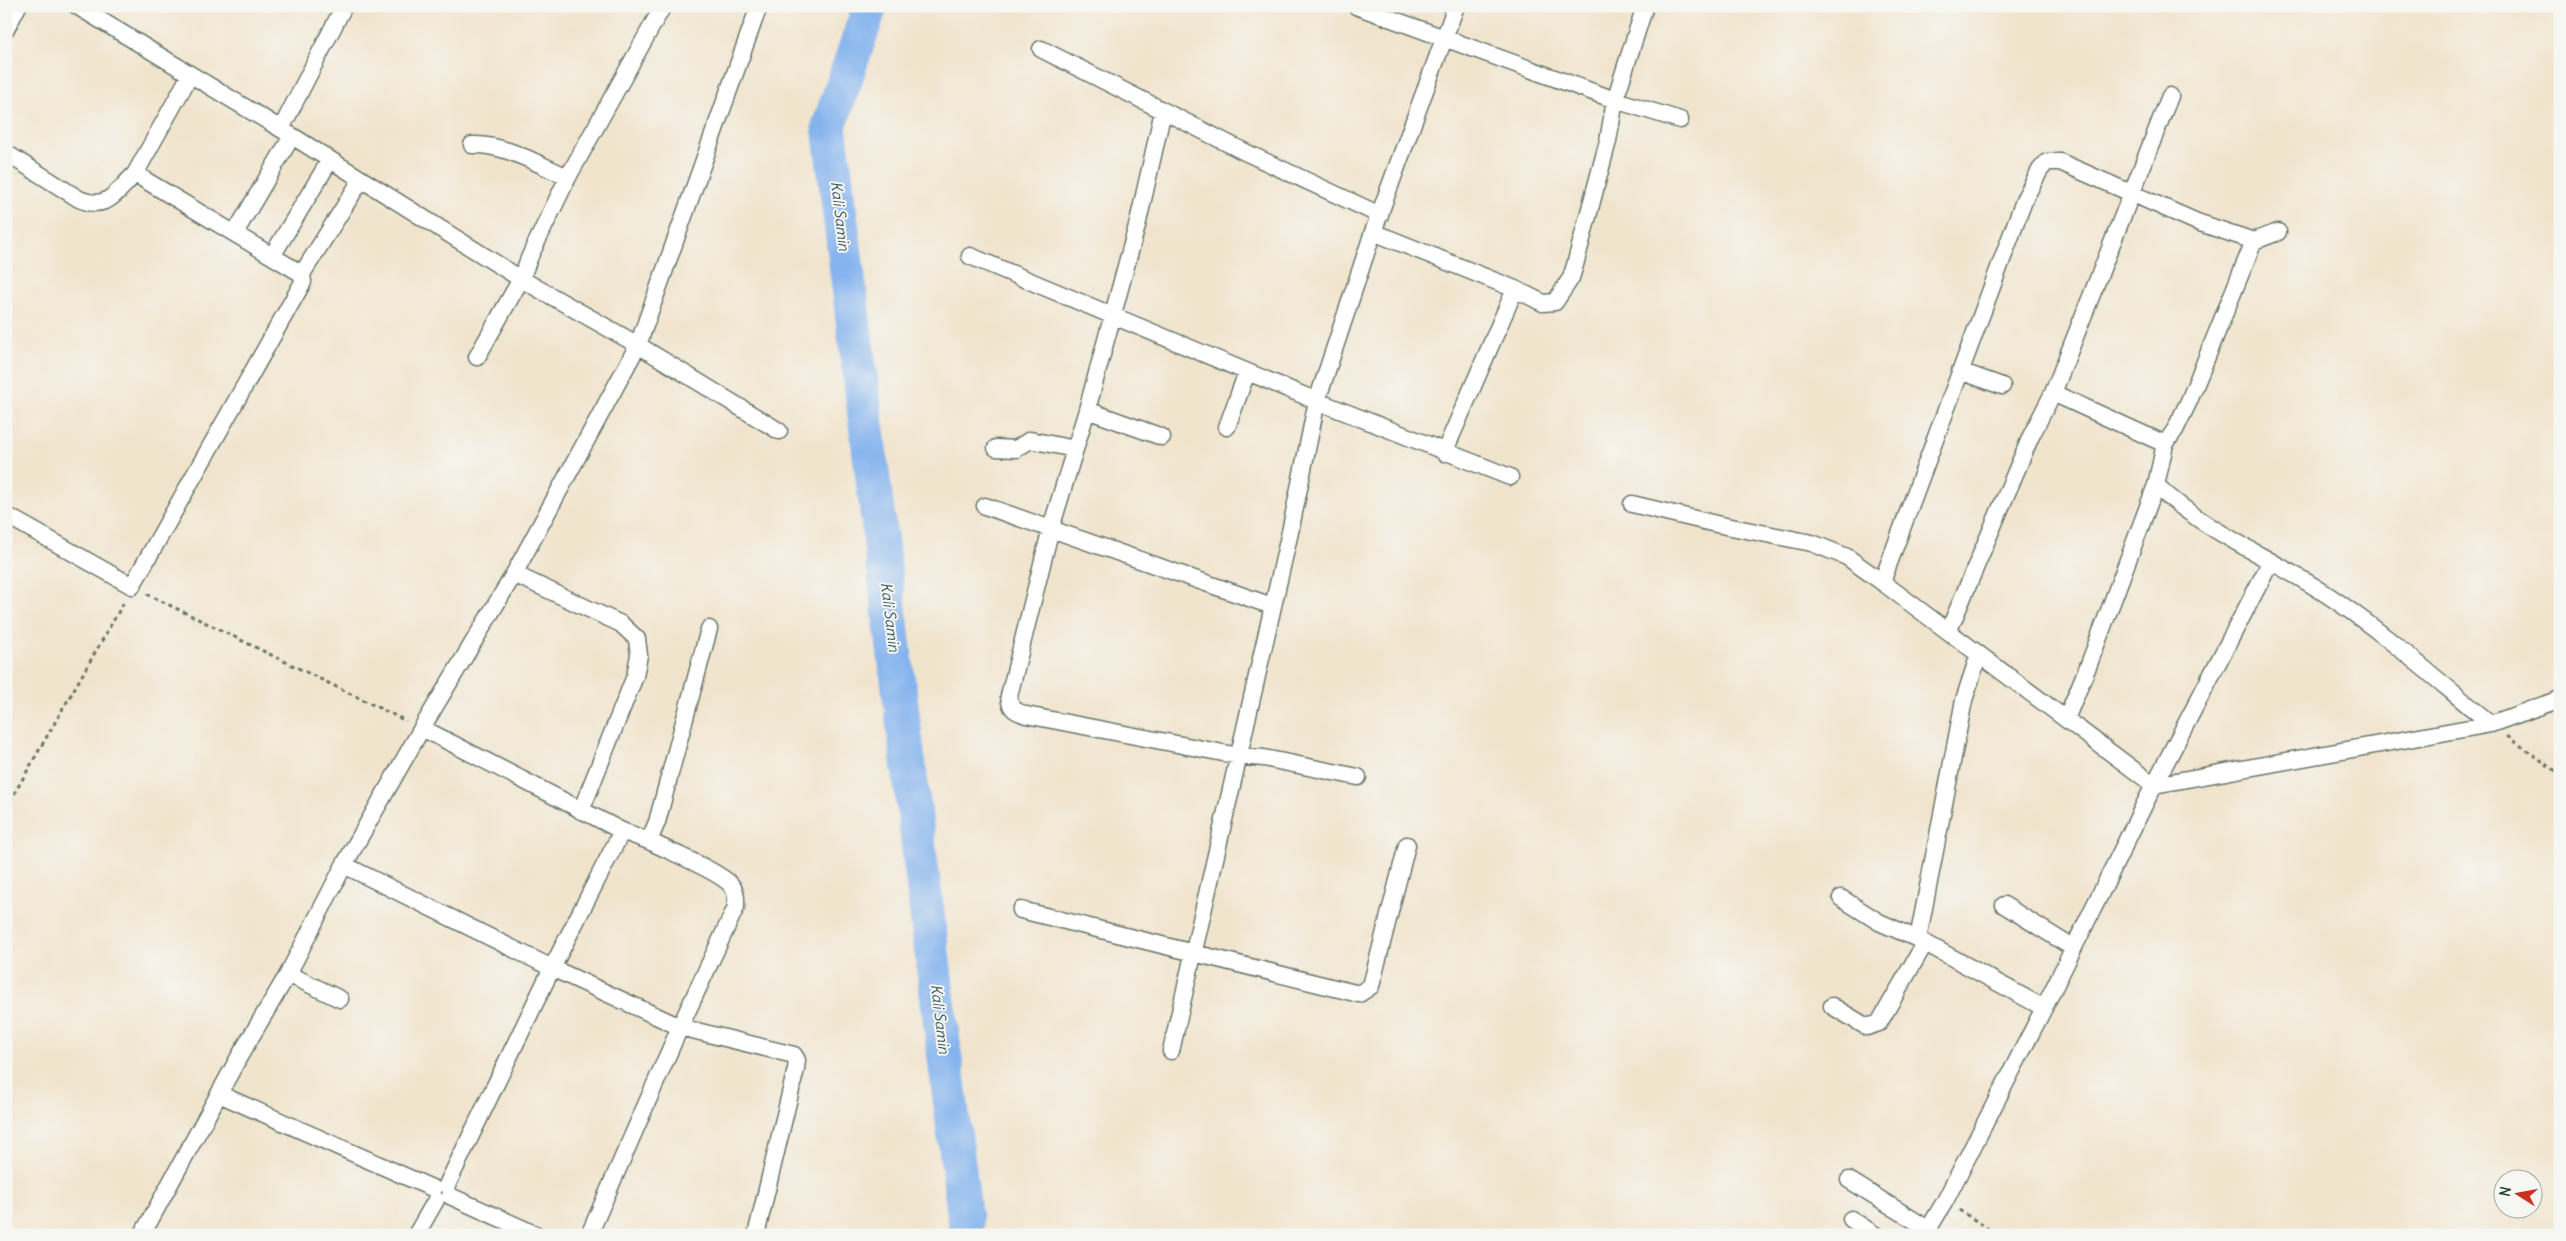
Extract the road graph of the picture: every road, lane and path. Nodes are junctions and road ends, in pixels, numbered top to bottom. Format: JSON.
{"nodes":[{"id":1,"x":18,"y":6,"type":"edge"},
{"id":2,"x":77,"y":6,"type":"edge"},
{"id":3,"x":344,"y":6,"type":"edge"},
{"id":4,"x":663,"y":6,"type":"edge"},
{"id":5,"x":759,"y":6,"type":"edge"},
{"id":6,"x":1356,"y":6,"type":"edge"},
{"id":7,"x":1456,"y":6,"type":"edge"},
{"id":8,"x":1645,"y":6,"type":"edge"},
{"id":9,"x":105,"y":13,"type":"edge"},
{"id":10,"x":6,"y":30,"type":"edge"},
{"id":11,"x":1444,"y":38,"type":"junction"},
{"id":12,"x":1041,"y":49,"type":"dead end"},
{"id":13,"x":190,"y":75,"type":"junction"},
{"id":14,"x":2170,"y":96,"type":"dead end"},
{"id":15,"x":1615,"y":100,"type":"junction"},
{"id":16,"x":1163,"y":111,"type":"junction"},
{"id":17,"x":1680,"y":120,"type":"dead end"},
{"id":18,"x":286,"y":132,"type":"junction"},
{"id":19,"x":472,"y":145,"type":"dead end"},
{"id":20,"x":6,"y":153,"type":"edge"},
{"id":21,"x":330,"y":160,"type":"junction"},
{"id":22,"x":135,"y":174,"type":"junction"},
{"id":23,"x":568,"y":177,"type":"junction"},
{"id":24,"x":361,"y":180,"type":"junction"},
{"id":25,"x":2132,"y":193,"type":"junction"},
{"id":26,"x":1380,"y":215,"type":"junction"},
{"id":27,"x":1373,"y":232,"type":"junction"},
{"id":28,"x":2278,"y":232,"type":"dead end"},
{"id":29,"x":235,"y":233,"type":"junction"},
{"id":30,"x":2254,"y":241,"type":"junction"},
{"id":31,"x":272,"y":256,"type":"junction"},
{"id":32,"x":970,"y":256,"type":"dead end"},
{"id":33,"x":302,"y":274,"type":"junction"},
{"id":34,"x":521,"y":279,"type":"junction"},
{"id":35,"x":1515,"y":289,"type":"junction"},
{"id":36,"x":1113,"y":317,"type":"junction"},
{"id":37,"x":638,"y":345,"type":"junction"},
{"id":38,"x":477,"y":357,"type":"dead end"},
{"id":39,"x":1960,"y":371,"type":"junction"},
{"id":40,"x":1247,"y":372,"type":"junction"},
{"id":41,"x":2002,"y":386,"type":"dead end"},
{"id":42,"x":2053,"y":393,"type":"junction"},
{"id":43,"x":1317,"y":401,"type":"junction"},
{"id":44,"x":1087,"y":410,"type":"junction"},
{"id":45,"x":1227,"y":427,"type":"dead end"},
{"id":46,"x":779,"y":431,"type":"dead end"},
{"id":47,"x":1162,"y":437,"type":"dead end"},
{"id":48,"x":2165,"y":444,"type":"junction"},
{"id":49,"x":996,"y":448,"type":"dead end"},
{"id":50,"x":1075,"y":449,"type":"junction"},
{"id":51,"x":1444,"y":453,"type":"junction"},
{"id":52,"x":1510,"y":477,"type":"dead end"},
{"id":53,"x":2156,"y":485,"type":"junction"},
{"id":54,"x":1632,"y":504,"type":"dead end"},
{"id":55,"x":985,"y":506,"type":"dead end"},
{"id":56,"x":6,"y":515,"type":"edge"},
{"id":57,"x":1051,"y":528,"type":"junction"},
{"id":58,"x":2270,"y":563,"type":"junction"},
{"id":59,"x":514,"y":574,"type":"junction"},
{"id":60,"x":1882,"y":582,"type":"junction"},
{"id":61,"x":132,"y":586,"type":"junction"},
{"id":62,"x":1272,"y":606,"type":"junction"},
{"id":63,"x":709,"y":629,"type":"dead end"},
{"id":64,"x":1948,"y":630,"type":"junction"},
{"id":65,"x":1979,"y":654,"type":"junction"},
{"id":66,"x":2560,"y":699,"type":"edge"},
{"id":67,"x":2066,"y":719,"type":"junction"},
{"id":68,"x":2491,"y":724,"type":"junction"},
{"id":69,"x":422,"y":728,"type":"junction"},
{"id":70,"x":1239,"y":756,"type":"junction"},
{"id":71,"x":2560,"y":774,"type":"edge"},
{"id":72,"x":1358,"y":777,"type":"dead end"},
{"id":73,"x":2154,"y":785,"type":"junction"},
{"id":74,"x":6,"y":808,"type":"edge"},
{"id":75,"x":581,"y":811,"type":"junction"},
{"id":76,"x":622,"y":831,"type":"junction"},
{"id":77,"x":649,"y":841,"type":"junction"},
{"id":78,"x":1407,"y":845,"type":"dead end"},
{"id":79,"x":344,"y":864,"type":"junction"},
{"id":80,"x":1841,"y":898,"type":"dead end"},
{"id":81,"x":2004,"y":905,"type":"dead end"},
{"id":82,"x":1021,"y":910,"type":"dead end"},
{"id":83,"x":1922,"y":941,"type":"junction"},
{"id":84,"x":2072,"y":948,"type":"junction"},
{"id":85,"x":1194,"y":954,"type":"junction"},
{"id":86,"x":552,"y":968,"type":"junction"},
{"id":87,"x":288,"y":974,"type":"junction"},
{"id":88,"x":340,"y":999,"type":"dead end"},
{"id":89,"x":1832,"y":1006,"type":"dead end"},
{"id":90,"x":2044,"y":1008,"type":"junction"},
{"id":91,"x":680,"y":1027,"type":"junction"},
{"id":92,"x":1171,"y":1051,"type":"dead end"},
{"id":93,"x":219,"y":1094,"type":"junction"},
{"id":94,"x":1849,"y":1180,"type":"dead end"},
{"id":95,"x":442,"y":1193,"type":"junction"},
{"id":96,"x":1946,"y":1201,"type":"junction"},
{"id":97,"x":1851,"y":1219,"type":"dead end"},
{"id":98,"x":1927,"y":1232,"type":"edge"},
{"id":99,"x":142,"y":1235,"type":"edge"},
{"id":100,"x":416,"y":1235,"type":"edge"},
{"id":101,"x":537,"y":1235,"type":"edge"},
{"id":102,"x":588,"y":1235,"type":"edge"},
{"id":103,"x":756,"y":1235,"type":"edge"},
{"id":104,"x":1874,"y":1235,"type":"edge"},
{"id":105,"x":1998,"y":1235,"type":"edge"}],
"edges":[{"from":1,"to":10,"type":"street"},
{"from":2,"to":9,"type":"street"},
{"from":3,"to":18,"type":"street"},
{"from":4,"to":23,"type":"street"},
{"from":5,"to":37,"type":"street"},
{"from":6,"to":11,"type":"street"},
{"from":7,"to":11,"type":"street"},
{"from":8,"to":15,"type":"street"},
{"from":9,"to":13,"type":"street"},
{"from":11,"to":15,"type":"street"},
{"from":11,"to":26,"type":"street"},
{"from":12,"to":16,"type":"street"},
{"from":13,"to":18,"type":"street"},
{"from":13,"to":22,"type":"street"},
{"from":14,"to":25,"type":"street"},
{"from":15,"to":17,"type":"street"},
{"from":15,"to":35,"type":"street"},
{"from":16,"to":26,"type":"street"},
{"from":16,"to":36,"type":"street"},
{"from":18,"to":21,"type":"street"},
{"from":18,"to":29,"type":"street"},
{"from":19,"to":23,"type":"street"},
{"from":20,"to":22,"type":"street"},
{"from":21,"to":24,"type":"street"},
{"from":21,"to":31,"type":"street"},
{"from":22,"to":29,"type":"street"},
{"from":23,"to":34,"type":"street"},
{"from":24,"to":33,"type":"street"},
{"from":24,"to":34,"type":"street"},
{"from":25,"to":30,"type":"street"},
{"from":25,"to":39,"type":"street"},
{"from":25,"to":42,"type":"street"},
{"from":26,"to":27,"type":"street"},
{"from":27,"to":35,"type":"street"},
{"from":27,"to":43,"type":"street"},
{"from":28,"to":30,"type":"street"},
{"from":29,"to":31,"type":"street"},
{"from":30,"to":48,"type":"street"},
{"from":31,"to":33,"type":"street"},
{"from":32,"to":36,"type":"street"},
{"from":33,"to":61,"type":"street"},
{"from":34,"to":37,"type":"street"},
{"from":34,"to":38,"type":"street"},
{"from":35,"to":51,"type":"street"},
{"from":36,"to":40,"type":"street"},
{"from":36,"to":44,"type":"street"},
{"from":37,"to":46,"type":"street"},
{"from":37,"to":59,"type":"street"},
{"from":39,"to":41,"type":"street"},
{"from":39,"to":60,"type":"street"},
{"from":40,"to":43,"type":"street"},
{"from":40,"to":45,"type":"street"},
{"from":42,"to":48,"type":"street"},
{"from":42,"to":64,"type":"street"},
{"from":43,"to":51,"type":"street"},
{"from":43,"to":62,"type":"street"},
{"from":44,"to":47,"type":"street"},
{"from":44,"to":50,"type":"street"},
{"from":48,"to":53,"type":"street"},
{"from":49,"to":50,"type":"street"},
{"from":50,"to":57,"type":"street"},
{"from":51,"to":52,"type":"street"},
{"from":53,"to":58,"type":"street"},
{"from":53,"to":67,"type":"street"},
{"from":54,"to":60,"type":"street"},
{"from":55,"to":57,"type":"street"},
{"from":56,"to":61,"type":"street"},
{"from":57,"to":62,"type":"street"},
{"from":57,"to":70,"type":"street"},
{"from":58,"to":68,"type":"street"},
{"from":58,"to":73,"type":"street"},
{"from":59,"to":69,"type":"street"},
{"from":59,"to":75,"type":"street"},
{"from":60,"to":64,"type":"street"},
{"from":61,"to":69,"type":"path"},
{"from":61,"to":74,"type":"path"},
{"from":62,"to":70,"type":"street"},
{"from":63,"to":77,"type":"street"},
{"from":64,"to":65,"type":"street"},
{"from":65,"to":67,"type":"street"},
{"from":65,"to":83,"type":"street"},
{"from":66,"to":68,"type":"street"},
{"from":67,"to":73,"type":"street"},
{"from":68,"to":71,"type":"path"},
{"from":68,"to":73,"type":"street"},
{"from":69,"to":75,"type":"street"},
{"from":69,"to":79,"type":"street"},
{"from":70,"to":72,"type":"street"},
{"from":70,"to":85,"type":"street"},
{"from":73,"to":84,"type":"street"},
{"from":75,"to":76,"type":"street"},
{"from":76,"to":77,"type":"street"},
{"from":76,"to":86,"type":"street"},
{"from":77,"to":91,"type":"street"},
{"from":78,"to":85,"type":"street"},
{"from":79,"to":86,"type":"street"},
{"from":79,"to":87,"type":"street"},
{"from":80,"to":83,"type":"street"},
{"from":81,"to":84,"type":"street"},
{"from":82,"to":85,"type":"street"},
{"from":83,"to":89,"type":"street"},
{"from":83,"to":90,"type":"street"},
{"from":84,"to":90,"type":"street"},
{"from":85,"to":92,"type":"street"},
{"from":86,"to":91,"type":"street"},
{"from":86,"to":95,"type":"street"},
{"from":87,"to":88,"type":"street"},
{"from":87,"to":93,"type":"street"},
{"from":90,"to":96,"type":"street"},
{"from":91,"to":102,"type":"street"},
{"from":91,"to":103,"type":"street"},
{"from":93,"to":95,"type":"street"},
{"from":93,"to":99,"type":"street"},
{"from":94,"to":98,"type":"street"},
{"from":95,"to":100,"type":"street"},
{"from":95,"to":101,"type":"street"},
{"from":96,"to":98,"type":"street"},
{"from":96,"to":105,"type":"path"},
{"from":97,"to":104,"type":"street"}]}
